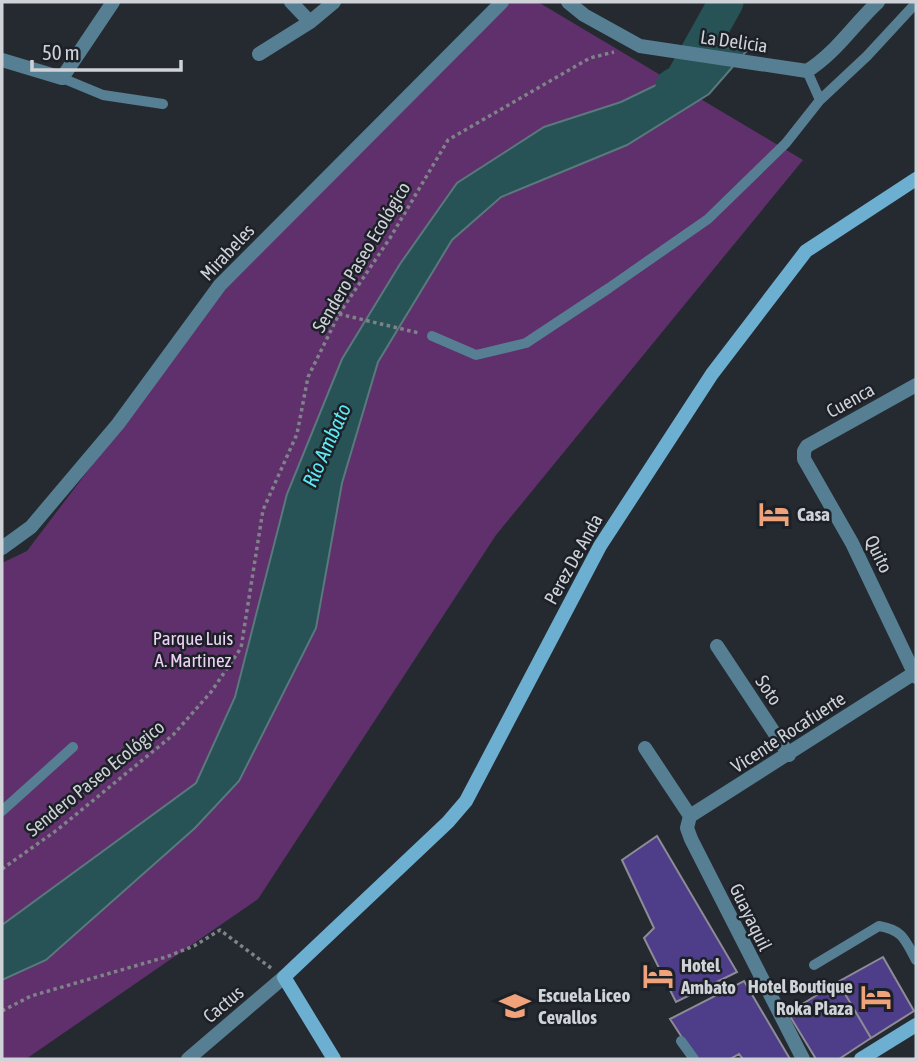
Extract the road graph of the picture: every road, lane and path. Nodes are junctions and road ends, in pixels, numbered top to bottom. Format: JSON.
{"nodes":[{"id":1,"x":114,"y":2,"type":"edge"},
{"id":2,"x":291,"y":2,"type":"edge"},
{"id":3,"x":334,"y":2,"type":"edge"},
{"id":4,"x":502,"y":2,"type":"edge"},
{"id":5,"x":568,"y":2,"type":"edge"},
{"id":6,"x":878,"y":2,"type":"edge"},
{"id":7,"x":916,"y":3,"type":"edge"},
{"id":8,"x":310,"y":22,"type":"junction"},
{"id":9,"x":640,"y":46,"type":"junction"},
{"id":10,"x":259,"y":54,"type":"dead end"},
{"id":11,"x":2,"y":60,"type":"edge"},
{"id":12,"x":800,"y":70,"type":"junction"},
{"id":13,"x":62,"y":78,"type":"junction"},
{"id":14,"x":820,"y":100,"type":"junction"},
{"id":15,"x":163,"y":104,"type":"dead end"},
{"id":16,"x":916,"y":179,"type":"edge"},
{"id":17,"x":339,"y":314,"type":"junction"},
{"id":18,"x":432,"y":336,"type":"joint"},
{"id":19,"x":916,"y":385,"type":"edge"},
{"id":20,"x":804,"y":451,"type":"joint"},
{"id":21,"x":2,"y":548,"type":"edge"},
{"id":22,"x":717,"y":646,"type":"dead end"},
{"id":23,"x":916,"y":674,"type":"edge"},
{"id":24,"x":73,"y":747,"type":"dead end"},
{"id":25,"x":645,"y":748,"type":"dead end"},
{"id":26,"x":789,"y":755,"type":"junction"},
{"id":27,"x":2,"y":811,"type":"edge"},
{"id":28,"x":689,"y":822,"type":"junction"},
{"id":29,"x":2,"y":869,"type":"edge"},
{"id":30,"x":916,"y":960,"type":"edge"},
{"id":31,"x":814,"y":965,"type":"dead end"},
{"id":32,"x":284,"y":977,"type":"junction"},
{"id":33,"x":2,"y":1010,"type":"edge"},
{"id":34,"x":916,"y":1025,"type":"edge"},
{"id":35,"x":681,"y":1041,"type":"dead end"},
{"id":36,"x":188,"y":1059,"type":"edge"},
{"id":37,"x":334,"y":1059,"type":"edge"},
{"id":38,"x":694,"y":1059,"type":"edge"},
{"id":39,"x":803,"y":1059,"type":"edge"},
{"id":40,"x":861,"y":1059,"type":"edge"}],
"edges":[{"from":1,"to":13,"type":"street"},
{"from":2,"to":8,"type":"street"},
{"from":3,"to":8,"type":"street"},
{"from":4,"to":21,"type":"street","name":"Mirabeles"},
{"from":5,"to":9,"type":"street","name":"La Delicia"},
{"from":6,"to":12,"type":"street"},
{"from":7,"to":14,"type":"lane"},
{"from":8,"to":10,"type":"street"},
{"from":9,"to":12,"type":"street","name":"La Delicia"},
{"from":9,"to":17,"type":"path","name":"Sendero Paseo Ecológico"},
{"from":11,"to":13,"type":"street"},
{"from":12,"to":14,"type":"lane"},
{"from":13,"to":15,"type":"lane"},
{"from":14,"to":18,"type":"lane"},
{"from":16,"to":32,"type":"main road","name":"Perez De Anda"},
{"from":17,"to":18,"type":"path"},
{"from":17,"to":29,"type":"path","name":"Sendero Paseo Ecológico"},
{"from":19,"to":20,"type":"street","name":"Cuenca"},
{"from":20,"to":23,"type":"street","name":"Quito"},
{"from":22,"to":26,"type":"street","name":"Soto"},
{"from":23,"to":26,"type":"street","name":"Vicente Rocafuerte"},
{"from":24,"to":27,"type":"lane"},
{"from":25,"to":28,"type":"street","name":"Guayaquil"},
{"from":26,"to":28,"type":"street","name":"Vicente Rocafuerte"},
{"from":28,"to":39,"type":"street","name":"Guayaquil"},
{"from":30,"to":31,"type":"lane"},
{"from":32,"to":33,"type":"path"},
{"from":32,"to":36,"type":"street","name":"Cactus"},
{"from":32,"to":37,"type":"main road"},
{"from":34,"to":40,"type":"main road"},
{"from":35,"to":38,"type":"lane"}]}
